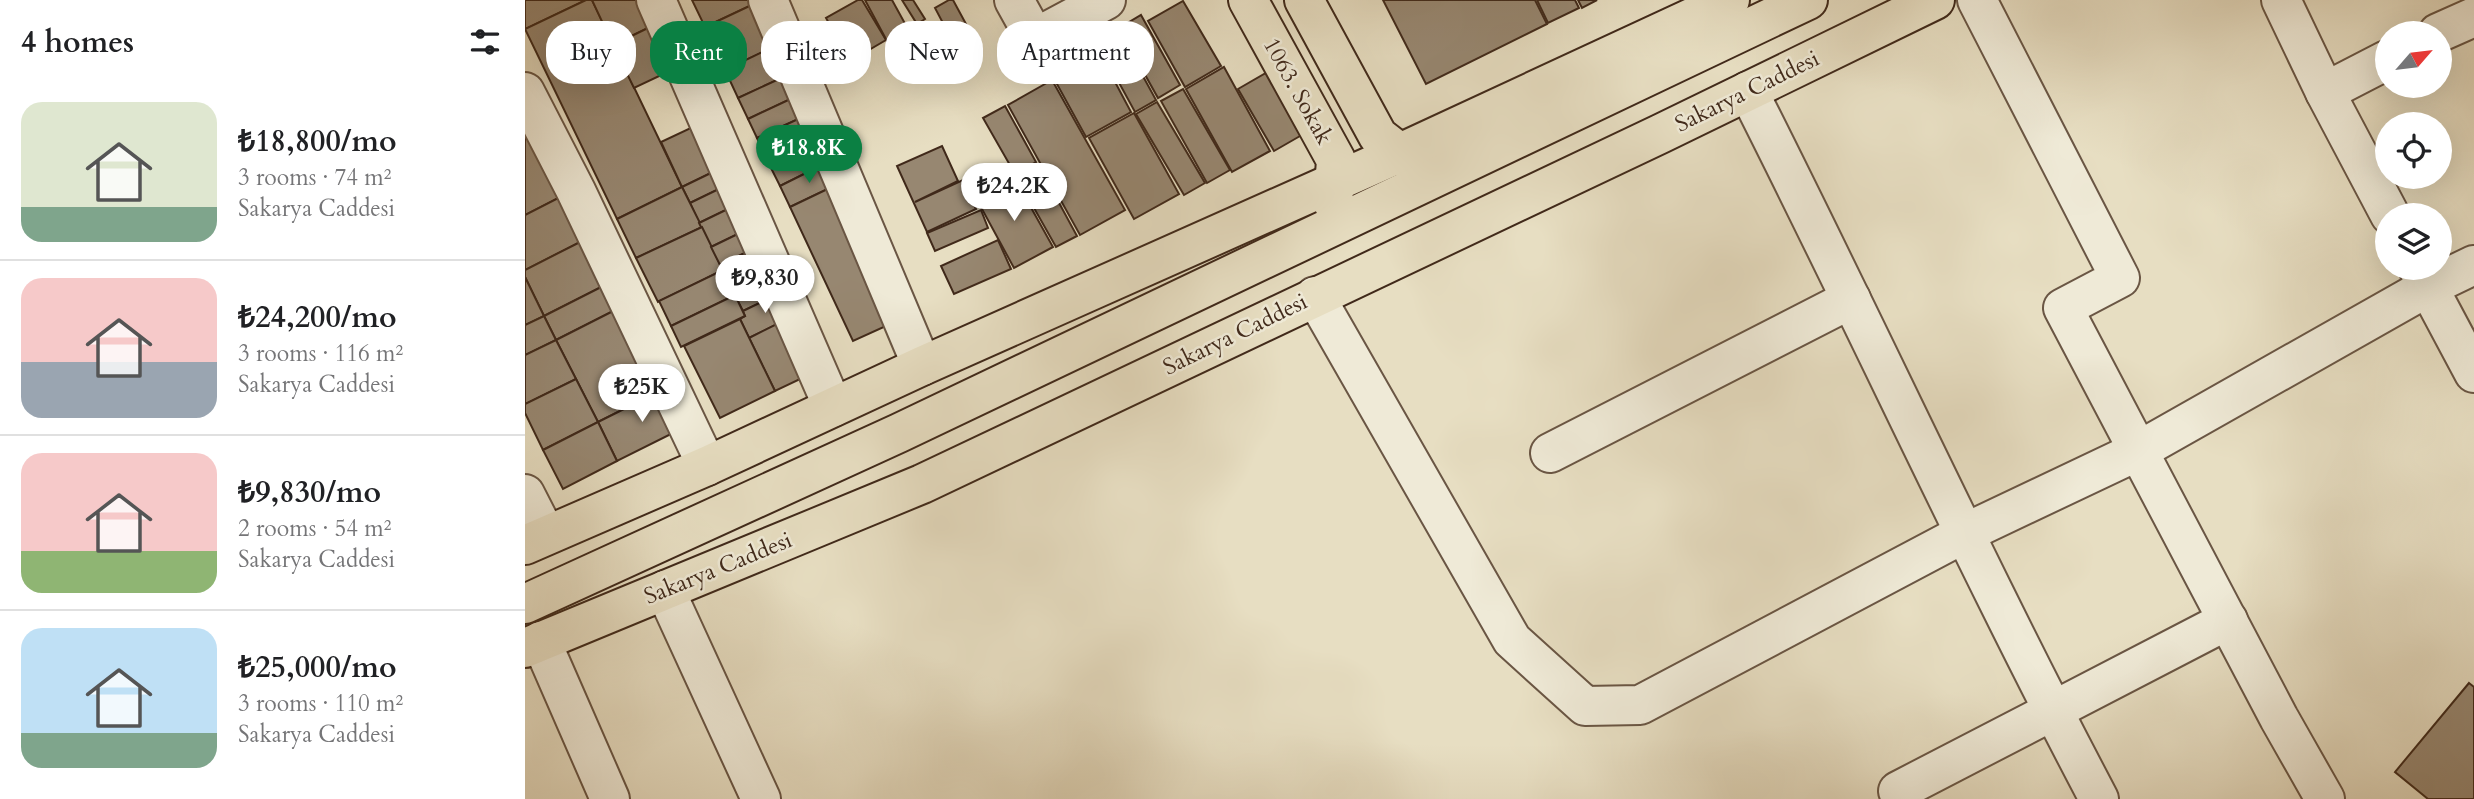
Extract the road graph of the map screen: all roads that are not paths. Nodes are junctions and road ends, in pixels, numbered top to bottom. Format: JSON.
{"nodes":[{"id":1,"x":656,"y":0,"type":"edge"},
{"id":2,"x":768,"y":0,"type":"edge"},
{"id":3,"x":1014,"y":0,"type":"edge"},
{"id":4,"x":1106,"y":0,"type":"edge"},
{"id":5,"x":1248,"y":0,"type":"edge"},
{"id":6,"x":1304,"y":0,"type":"edge"},
{"id":7,"x":1730,"y":0,"type":"edge"},
{"id":8,"x":1808,"y":0,"type":"edge"},
{"id":9,"x":1935,"y":0,"type":"edge"},
{"id":10,"x":1977,"y":0,"type":"edge"},
{"id":11,"x":2281,"y":0,"type":"edge"},
{"id":12,"x":2474,"y":17,"type":"edge"},
{"id":13,"x":2452,"y":27,"type":"edge"},
{"id":14,"x":2375,"y":66,"type":"edge"},
{"id":15,"x":1748,"y":91,"type":"junction"},
{"id":16,"x":525,"y":92,"type":"edge"},
{"id":17,"x":2325,"y":92,"type":"junction"},
{"id":18,"x":1400,"y":153,"type":"junction"},
{"id":19,"x":1434,"y":179,"type":"junction"},
{"id":20,"x":1334,"y":182,"type":"junction"},
{"id":21,"x":2384,"y":203,"type":"edge"},
{"id":22,"x":1331,"y":227,"type":"junction"},
{"id":23,"x":2474,"y":265,"type":"edge"},
{"id":24,"x":2452,"y":271,"type":"edge"},
{"id":25,"x":2420,"y":280,"type":"edge"},
{"id":26,"x":2424,"y":280,"type":"edge"},
{"id":27,"x":1315,"y":296,"type":"junction"},
{"id":28,"x":1851,"y":299,"type":"junction"},
{"id":29,"x":922,"y":366,"type":"junction"},
{"id":30,"x":2474,"y":373,"type":"edge"},
{"id":31,"x":834,"y":407,"type":"junction"},
{"id":32,"x":2138,"y":450,"type":"junction"},
{"id":33,"x":1550,"y":453,"type":"dead end"},
{"id":34,"x":707,"y":466,"type":"junction"},
{"id":35,"x":525,"y":494,"type":"edge"},
{"id":36,"x":1965,"y":533,"type":"junction"},
{"id":37,"x":535,"y":540,"type":"edge"},
{"id":38,"x":665,"y":590,"type":"junction"},
{"id":39,"x":525,"y":604,"type":"edge"},
{"id":40,"x":2228,"y":620,"type":"junction"},
{"id":41,"x":533,"y":644,"type":"edge"},
{"id":42,"x":2052,"y":710,"type":"junction"},
{"id":43,"x":1898,"y":791,"type":"dead end"},
{"id":44,"x":610,"y":799,"type":"edge"},
{"id":45,"x":761,"y":799,"type":"edge"},
{"id":46,"x":2099,"y":799,"type":"edge"},
{"id":47,"x":2325,"y":799,"type":"edge"}],
"edges":[{"from":1,"to":31,"type":"street"},
{"from":2,"to":29,"type":"street"},
{"from":3,"to":4,"type":"street"},
{"from":5,"to":20,"type":"main road","name":"1063. Sokak"},
{"from":6,"to":18,"type":"main road"},
{"from":7,"to":18,"type":"main road"},
{"from":8,"to":19,"type":"main road","name":"Sakarya Caddesi"},
{"from":9,"to":15,"type":"main road","name":"Sakarya Caddesi"},
{"from":10,"to":32,"type":"street"},
{"from":11,"to":17,"type":"street"},
{"from":12,"to":13,"type":"street"},
{"from":14,"to":17,"type":"street"},
{"from":15,"to":27,"type":"main road","name":"Sakarya Caddesi"},
{"from":15,"to":28,"type":"street"},
{"from":16,"to":34,"type":"street"},
{"from":17,"to":21,"type":"street"},
{"from":18,"to":19,"type":"main road"},
{"from":18,"to":20,"type":"main road"},
{"from":19,"to":22,"type":"main road","name":"Sakarya Caddesi"},
{"from":20,"to":22,"type":"main road","name":"1063. Sokak"},
{"from":20,"to":29,"type":"main road"},
{"from":22,"to":39,"type":"main road","name":"Sakarya Caddesi"},
{"from":23,"to":24,"type":"street"},
{"from":25,"to":32,"type":"street"},
{"from":26,"to":30,"type":"street"},
{"from":27,"to":36,"type":"street"},
{"from":27,"to":38,"type":"main road","name":"Sakarya Caddesi"},
{"from":28,"to":33,"type":"street"},
{"from":28,"to":36,"type":"street"},
{"from":29,"to":31,"type":"main road"},
{"from":31,"to":34,"type":"main road"},
{"from":32,"to":36,"type":"street"},
{"from":32,"to":40,"type":"street"},
{"from":34,"to":37,"type":"main road"},
{"from":35,"to":37,"type":"street"},
{"from":36,"to":42,"type":"street"},
{"from":38,"to":41,"type":"main road","name":"Sakarya Caddesi"},
{"from":38,"to":45,"type":"street"},
{"from":40,"to":42,"type":"street"},
{"from":40,"to":47,"type":"street"},
{"from":41,"to":44,"type":"street"},
{"from":42,"to":43,"type":"street"},
{"from":42,"to":46,"type":"street"}]}
